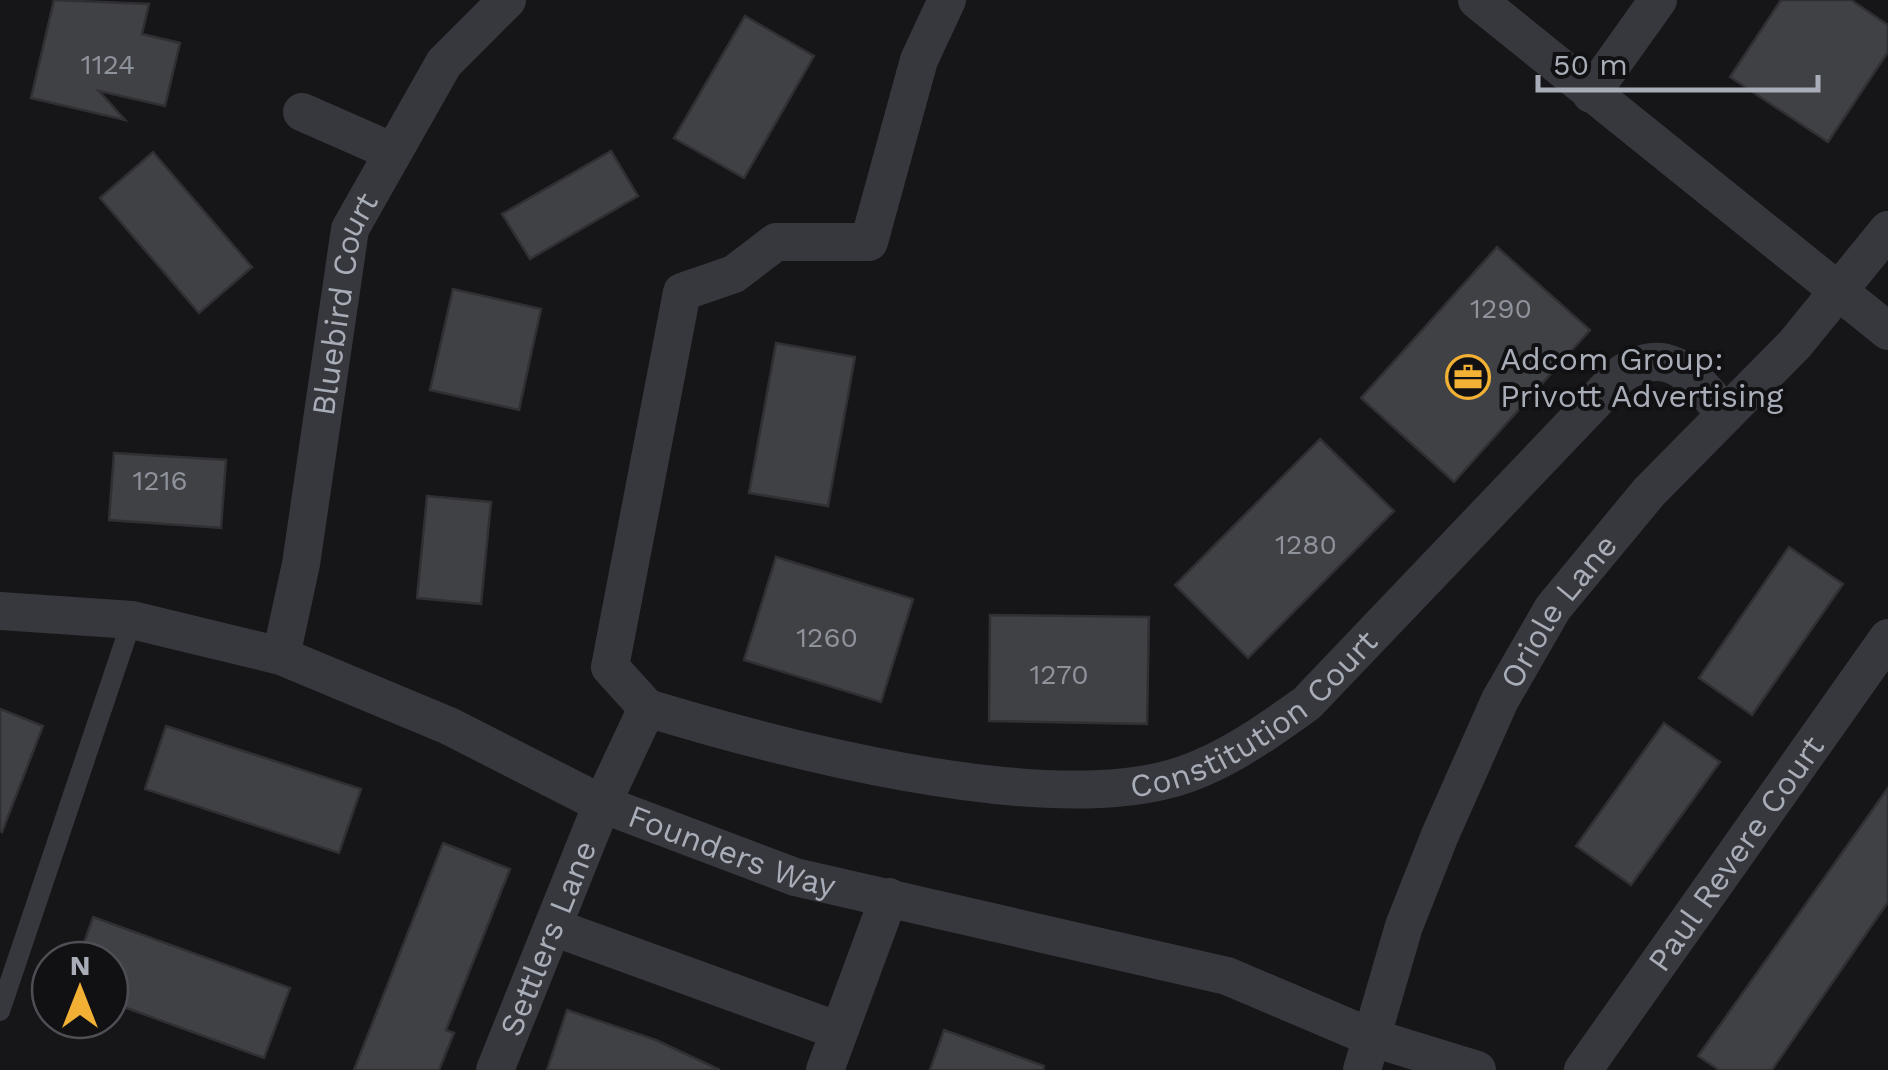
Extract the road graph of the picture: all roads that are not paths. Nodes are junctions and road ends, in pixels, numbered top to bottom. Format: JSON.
{"nodes":[{"id":1,"x":507,"y":0,"type":"edge"},
{"id":2,"x":947,"y":0,"type":"edge"},
{"id":3,"x":1477,"y":0,"type":"edge"},
{"id":4,"x":1658,"y":0,"type":"edge"},
{"id":5,"x":1591,"y":94,"type":"junction"},
{"id":6,"x":302,"y":112,"type":"dead end"},
{"id":7,"x":393,"y":152,"type":"junction"},
{"id":8,"x":1888,"y":230,"type":"edge"},
{"id":9,"x":1839,"y":289,"type":"junction"},
{"id":10,"x":1888,"y":330,"type":"edge"},
{"id":11,"x":1726,"y":414,"type":"junction"},
{"id":12,"x":0,"y":611,"type":"edge"},
{"id":13,"x":132,"y":620,"type":"junction"},
{"id":14,"x":1888,"y":638,"type":"edge"},
{"id":15,"x":281,"y":656,"type":"junction"},
{"id":16,"x":647,"y":708,"type":"junction"},
{"id":17,"x":602,"y":804,"type":"junction"},
{"id":18,"x":890,"y":897,"type":"junction"},
{"id":19,"x":552,"y":927,"type":"junction"},
{"id":20,"x":0,"y":1011,"type":"edge"},
{"id":21,"x":839,"y":1031,"type":"junction"},
{"id":22,"x":1368,"y":1054,"type":"edge"},
{"id":23,"x":494,"y":1070,"type":"edge"},
{"id":24,"x":824,"y":1070,"type":"edge"},
{"id":25,"x":1477,"y":1070,"type":"edge"},
{"id":26,"x":1583,"y":1070,"type":"edge"}],
"edges":[{"from":1,"to":7,"type":"street","name":"Bluebird Court"},
{"from":2,"to":16,"type":"street"},
{"from":3,"to":5,"type":"street"},
{"from":4,"to":5,"type":"street"},
{"from":5,"to":9,"type":"street"},
{"from":6,"to":7,"type":"street"},
{"from":7,"to":15,"type":"street","name":"Bluebird Court"},
{"from":8,"to":9,"type":"street","name":"Oriole Lane"},
{"from":9,"to":10,"type":"street"},
{"from":9,"to":11,"type":"street","name":"Oriole Lane"},
{"from":11,"to":16,"type":"street","name":"Constitution Court"},
{"from":11,"to":22,"type":"street","name":"Oriole Lane"},
{"from":12,"to":13,"type":"street","name":"Founders Way"},
{"from":13,"to":15,"type":"street","name":"Founders Way"},
{"from":13,"to":20,"type":"lane"},
{"from":14,"to":26,"type":"street","name":"Paul Revere Court"},
{"from":15,"to":17,"type":"street","name":"Founders Way"},
{"from":16,"to":17,"type":"street","name":"Settlers Lane"},
{"from":17,"to":18,"type":"street","name":"Founders Way"},
{"from":17,"to":19,"type":"street","name":"Settlers Lane"},
{"from":18,"to":21,"type":"street"},
{"from":18,"to":22,"type":"street","name":"Founders Way"},
{"from":19,"to":21,"type":"street"},
{"from":19,"to":23,"type":"street","name":"Settlers Lane"},
{"from":21,"to":24,"type":"street"},
{"from":22,"to":25,"type":"street","name":"Founders Way"}]}
